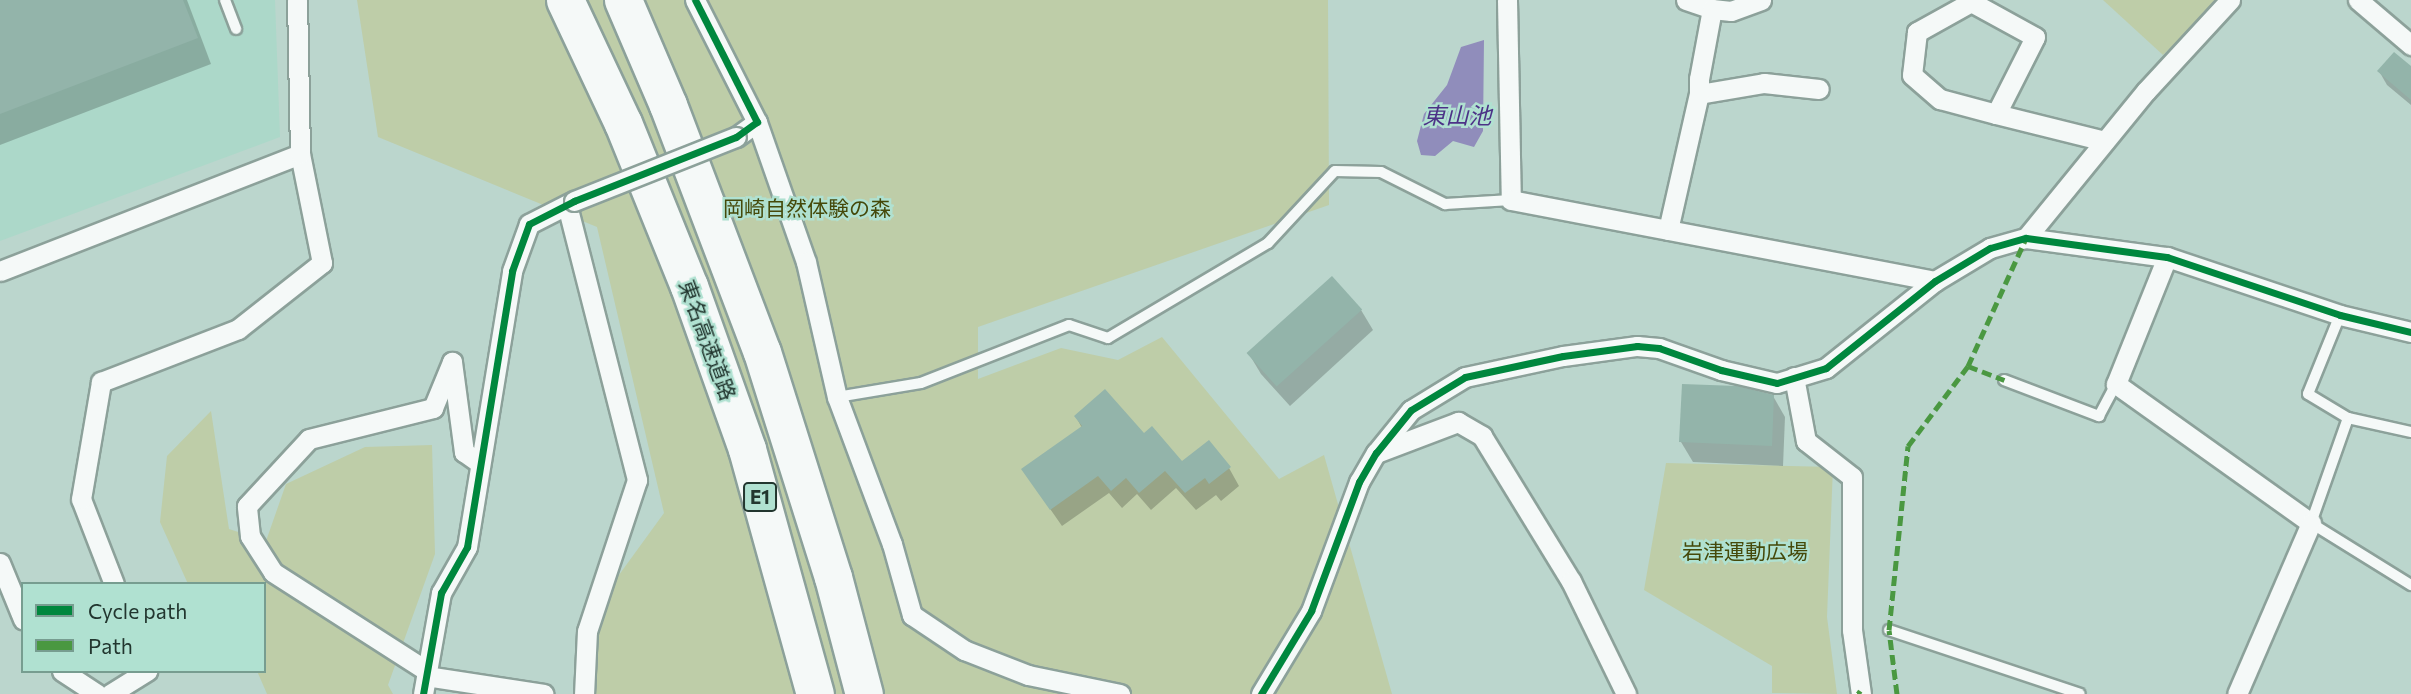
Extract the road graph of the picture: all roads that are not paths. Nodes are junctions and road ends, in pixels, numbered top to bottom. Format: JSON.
{"nodes":[{"id":1,"x":225,"y":0,"type":"edge"},
{"id":2,"x":298,"y":0,"type":"edge"},
{"id":3,"x":565,"y":0,"type":"edge"},
{"id":4,"x":623,"y":0,"type":"edge"},
{"id":5,"x":695,"y":0,"type":"edge"},
{"id":6,"x":1507,"y":0,"type":"edge"},
{"id":7,"x":1686,"y":0,"type":"edge"},
{"id":8,"x":1761,"y":0,"type":"edge"},
{"id":9,"x":2230,"y":0,"type":"edge"},
{"id":10,"x":2358,"y":0,"type":"edge"},
{"id":11,"x":1712,"y":9,"type":"junction"},
{"id":12,"x":236,"y":30,"type":"dead end"},
{"id":13,"x":2411,"y":45,"type":"edge"},
{"id":14,"x":1819,"y":89,"type":"dead end"},
{"id":15,"x":1699,"y":94,"type":"junction"},
{"id":16,"x":1996,"y":114,"type":"junction"},
{"id":17,"x":757,"y":122,"type":"junction"},
{"id":18,"x":2105,"y":141,"type":"junction"},
{"id":19,"x":300,"y":154,"type":"junction"},
{"id":20,"x":1511,"y":200,"type":"junction"},
{"id":21,"x":571,"y":203,"type":"junction"},
{"id":22,"x":1668,"y":230,"type":"junction"},
{"id":23,"x":2026,"y":238,"type":"junction"},
{"id":24,"x":2168,"y":257,"type":"junction"},
{"id":25,"x":0,"y":271,"type":"edge"},
{"id":26,"x":1935,"y":281,"type":"junction"},
{"id":27,"x":2340,"y":315,"type":"junction"},
{"id":28,"x":2411,"y":332,"type":"edge"},
{"id":29,"x":1794,"y":377,"type":"junction"},
{"id":30,"x":2004,"y":380,"type":"dead end"},
{"id":31,"x":2116,"y":384,"type":"junction"},
{"id":32,"x":837,"y":397,"type":"junction"},
{"id":33,"x":2348,"y":418,"type":"junction"},
{"id":34,"x":2411,"y":432,"type":"edge"},
{"id":35,"x":1376,"y":453,"type":"junction"},
{"id":36,"x":480,"y":463,"type":"junction"},
{"id":37,"x":2312,"y":523,"type":"junction"},
{"id":38,"x":0,"y":563,"type":"edge"},
{"id":39,"x":113,"y":582,"type":"edge"},
{"id":40,"x":2411,"y":585,"type":"edge"},
{"id":41,"x":21,"y":614,"type":"edge"},
{"id":42,"x":1889,"y":630,"type":"dead end"},
{"id":43,"x":65,"y":673,"type":"edge"},
{"id":44,"x":144,"y":673,"type":"edge"},
{"id":45,"x":426,"y":681,"type":"edge"},
{"id":46,"x":97,"y":694,"type":"edge"},
{"id":47,"x":110,"y":694,"type":"edge"},
{"id":48,"x":544,"y":694,"type":"edge"},
{"id":49,"x":584,"y":694,"type":"edge"},
{"id":50,"x":815,"y":694,"type":"edge"},
{"id":51,"x":864,"y":694,"type":"edge"},
{"id":52,"x":1119,"y":694,"type":"edge"},
{"id":53,"x":1261,"y":694,"type":"edge"},
{"id":54,"x":1626,"y":694,"type":"edge"},
{"id":55,"x":1861,"y":694,"type":"edge"},
{"id":56,"x":2080,"y":694,"type":"edge"},
{"id":57,"x":2237,"y":694,"type":"edge"}],
"edges":[{"from":1,"to":12,"type":"lane"},
{"from":2,"to":19,"type":"street"},
{"from":3,"to":50,"type":"highway","name":"東名高速道路","number":"E1"},
{"from":4,"to":51,"type":"highway","number":"E1"},
{"from":5,"to":17,"type":"street"},
{"from":6,"to":20,"type":"street"},
{"from":7,"to":11,"type":"street"},
{"from":8,"to":11,"type":"street"},
{"from":9,"to":18,"type":"street"},
{"from":10,"to":13,"type":"street"},
{"from":11,"to":15,"type":"street"},
{"from":14,"to":15,"type":"street"},
{"from":15,"to":22,"type":"street"},
{"from":16,"to":16,"type":"street"},
{"from":16,"to":18,"type":"street"},
{"from":17,"to":21,"type":"street","bridge":true},
{"from":17,"to":32,"type":"street"},
{"from":18,"to":23,"type":"street"},
{"from":19,"to":25,"type":"street"},
{"from":19,"to":39,"type":"street"},
{"from":20,"to":22,"type":"street"},
{"from":20,"to":32,"type":"lane"},
{"from":21,"to":36,"type":"street"},
{"from":21,"to":49,"type":"street"},
{"from":22,"to":26,"type":"street"},
{"from":23,"to":24,"type":"street"},
{"from":23,"to":26,"type":"street"},
{"from":24,"to":27,"type":"street"},
{"from":24,"to":31,"type":"street"},
{"from":26,"to":29,"type":"street"},
{"from":27,"to":28,"type":"street"},
{"from":27,"to":33,"type":"lane"},
{"from":29,"to":35,"type":"street"},
{"from":29,"to":55,"type":"street"},
{"from":30,"to":31,"type":"lane"},
{"from":31,"to":37,"type":"street"},
{"from":32,"to":52,"type":"street"},
{"from":33,"to":34,"type":"lane"},
{"from":33,"to":37,"type":"lane"},
{"from":35,"to":53,"type":"street"},
{"from":35,"to":54,"type":"street"},
{"from":36,"to":45,"type":"street"},
{"from":36,"to":45,"type":"street"},
{"from":37,"to":40,"type":"lane"},
{"from":37,"to":57,"type":"street"},
{"from":38,"to":41,"type":"street"},
{"from":42,"to":56,"type":"lane"},
{"from":43,"to":46,"type":"street"},
{"from":44,"to":47,"type":"street"},
{"from":45,"to":48,"type":"street"}]}
